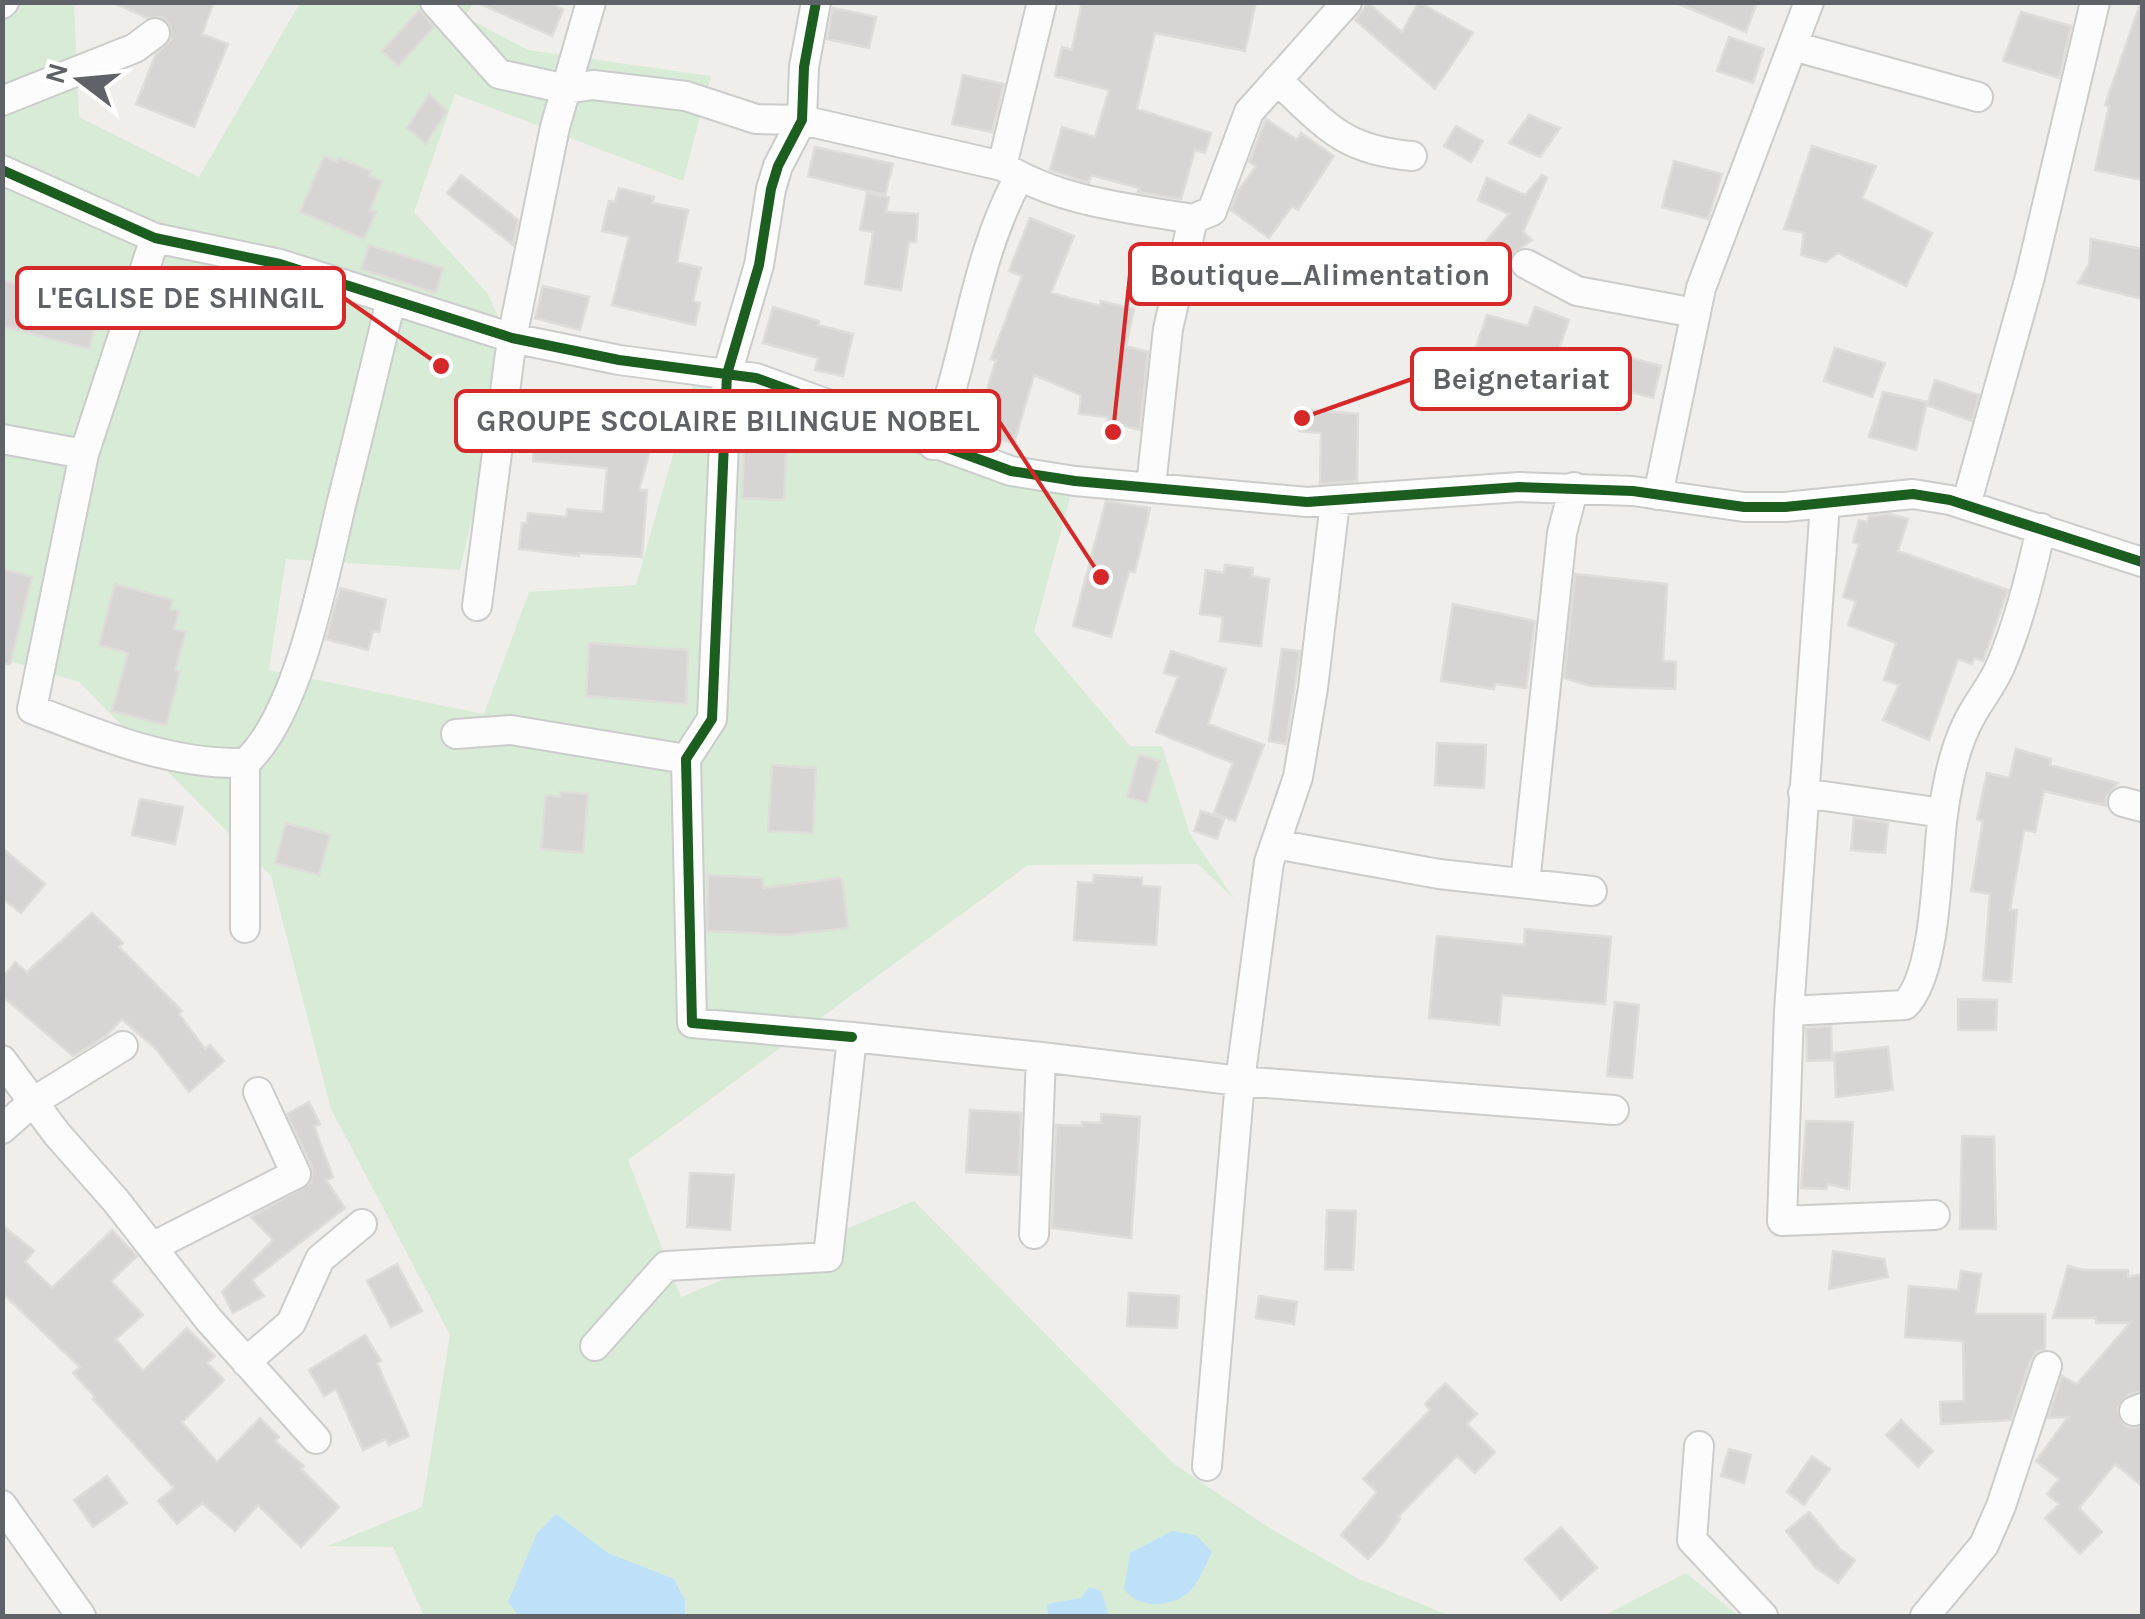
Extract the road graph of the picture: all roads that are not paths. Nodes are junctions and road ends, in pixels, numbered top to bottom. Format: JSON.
{"nodes":[{"id":1,"x":435,"y":2,"type":"edge"},
{"id":2,"x":591,"y":2,"type":"edge"},
{"id":3,"x":816,"y":2,"type":"edge"},
{"id":4,"x":1042,"y":2,"type":"edge"},
{"id":5,"x":1346,"y":2,"type":"edge"},
{"id":6,"x":1808,"y":2,"type":"edge"},
{"id":7,"x":2095,"y":2,"type":"edge"},
{"id":8,"x":156,"y":33,"type":"dead end"},
{"id":9,"x":1793,"y":46,"type":"junction"},
{"id":10,"x":1277,"y":80,"type":"junction"},
{"id":11,"x":566,"y":89,"type":"junction"},
{"id":12,"x":1978,"y":97,"type":"dead end"},
{"id":13,"x":2,"y":101,"type":"edge"},
{"id":14,"x":802,"y":120,"type":"junction"},
{"id":15,"x":1412,"y":156,"type":"dead end"},
{"id":16,"x":2,"y":170,"type":"edge"},
{"id":17,"x":1011,"y":171,"type":"junction"},
{"id":18,"x":1193,"y":219,"type":"junction"},
{"id":19,"x":155,"y":238,"type":"junction"},
{"id":20,"x":1526,"y":264,"type":"dead end"},
{"id":21,"x":391,"y":300,"type":"junction"},
{"id":22,"x":1695,"y":313,"type":"junction"},
{"id":23,"x":512,"y":338,"type":"junction"},
{"id":24,"x":727,"y":374,"type":"junction"},
{"id":25,"x":2,"y":438,"type":"edge"},
{"id":26,"x":934,"y":445,"type":"junction"},
{"id":27,"x":84,"y":454,"type":"junction"},
{"id":28,"x":1151,"y":486,"type":"junction"},
{"id":29,"x":1574,"y":486,"type":"junction"},
{"id":30,"x":1658,"y":495,"type":"junction"},
{"id":31,"x":1335,"y":502,"type":"junction"},
{"id":32,"x":1825,"y":504,"type":"junction"},
{"id":33,"x":1966,"y":505,"type":"junction"},
{"id":34,"x":2042,"y":528,"type":"junction"},
{"id":35,"x":2142,"y":562,"type":"edge"},
{"id":36,"x":476,"y":606,"type":"dead end"},
{"id":37,"x":456,"y":734,"type":"dead end"},
{"id":38,"x":686,"y":759,"type":"junction"},
{"id":39,"x":246,"y":763,"type":"junction"},
{"id":40,"x":1803,"y":793,"type":"junction"},
{"id":41,"x":1943,"y":813,"type":"junction"},
{"id":42,"x":1275,"y":844,"type":"junction"},
{"id":43,"x":1525,"y":883,"type":"junction"},
{"id":44,"x":1592,"y":891,"type":"dead end"},
{"id":45,"x":245,"y":928,"type":"dead end"},
{"id":46,"x":1789,"y":1010,"type":"junction"},
{"id":47,"x":852,"y":1037,"type":"junction"},
{"id":48,"x":123,"y":1046,"type":"dead end"},
{"id":49,"x":1042,"y":1057,"type":"junction"},
{"id":50,"x":2,"y":1060,"type":"edge"},
{"id":51,"x":1240,"y":1082,"type":"junction"},
{"id":52,"x":258,"y":1092,"type":"dead end"},
{"id":53,"x":33,"y":1102,"type":"junction"},
{"id":54,"x":1614,"y":1110,"type":"dead end"},
{"id":55,"x":2,"y":1129,"type":"edge"},
{"id":56,"x":1935,"y":1215,"type":"dead end"},
{"id":57,"x":362,"y":1224,"type":"dead end"},
{"id":58,"x":1034,"y":1234,"type":"dead end"},
{"id":59,"x":152,"y":1247,"type":"junction"},
{"id":60,"x":595,"y":1346,"type":"dead end"},
{"id":61,"x":246,"y":1362,"type":"junction"},
{"id":62,"x":2047,"y":1366,"type":"dead end"},
{"id":63,"x":316,"y":1439,"type":"dead end"},
{"id":64,"x":1699,"y":1446,"type":"dead end"},
{"id":65,"x":1207,"y":1466,"type":"dead end"},
{"id":66,"x":2,"y":1504,"type":"edge"},
{"id":67,"x":81,"y":1616,"type":"edge"},
{"id":68,"x":1763,"y":1616,"type":"edge"},
{"id":69,"x":1925,"y":1616,"type":"edge"}],
"edges":[{"from":1,"to":11,"type":"street"},
{"from":2,"to":11,"type":"street"},
{"from":3,"to":14,"type":"street"},
{"from":4,"to":17,"type":"street"},
{"from":5,"to":10,"type":"street"},
{"from":6,"to":9,"type":"street"},
{"from":7,"to":33,"type":"street"},
{"from":8,"to":13,"type":"street"},
{"from":9,"to":12,"type":"street"},
{"from":9,"to":22,"type":"street"},
{"from":10,"to":15,"type":"street"},
{"from":10,"to":18,"type":"street"},
{"from":11,"to":14,"type":"street"},
{"from":11,"to":23,"type":"street"},
{"from":14,"to":17,"type":"street"},
{"from":14,"to":24,"type":"street"},
{"from":16,"to":19,"type":"street"},
{"from":17,"to":18,"type":"street"},
{"from":17,"to":26,"type":"street"},
{"from":18,"to":28,"type":"street"},
{"from":19,"to":21,"type":"street"},
{"from":19,"to":27,"type":"street"},
{"from":20,"to":22,"type":"street"},
{"from":21,"to":23,"type":"street"},
{"from":21,"to":39,"type":"street"},
{"from":22,"to":30,"type":"street"},
{"from":23,"to":24,"type":"street"},
{"from":23,"to":36,"type":"street"},
{"from":24,"to":26,"type":"street"},
{"from":24,"to":38,"type":"street"},
{"from":25,"to":27,"type":"street"},
{"from":26,"to":28,"type":"street"},
{"from":27,"to":39,"type":"street"},
{"from":28,"to":31,"type":"street"},
{"from":29,"to":30,"type":"street"},
{"from":29,"to":31,"type":"street"},
{"from":29,"to":43,"type":"street"},
{"from":30,"to":32,"type":"street"},
{"from":31,"to":42,"type":"street"},
{"from":32,"to":33,"type":"street"},
{"from":32,"to":40,"type":"street"},
{"from":33,"to":34,"type":"street"},
{"from":34,"to":35,"type":"street"},
{"from":34,"to":41,"type":"street"},
{"from":37,"to":38,"type":"street"},
{"from":38,"to":47,"type":"street"},
{"from":39,"to":45,"type":"street"},
{"from":40,"to":41,"type":"street"},
{"from":40,"to":46,"type":"street"},
{"from":41,"to":46,"type":"street"},
{"from":42,"to":43,"type":"street"},
{"from":42,"to":51,"type":"street"},
{"from":43,"to":44,"type":"street"},
{"from":46,"to":56,"type":"street"},
{"from":47,"to":49,"type":"street"},
{"from":47,"to":60,"type":"street"},
{"from":48,"to":53,"type":"street"},
{"from":49,"to":51,"type":"street"},
{"from":49,"to":58,"type":"street"},
{"from":50,"to":53,"type":"street"},
{"from":51,"to":54,"type":"street"},
{"from":51,"to":65,"type":"street"},
{"from":52,"to":59,"type":"street"},
{"from":53,"to":55,"type":"street"},
{"from":53,"to":59,"type":"street"},
{"from":57,"to":61,"type":"street"},
{"from":59,"to":61,"type":"street"},
{"from":61,"to":63,"type":"street"},
{"from":62,"to":69,"type":"street"},
{"from":64,"to":68,"type":"street"},
{"from":66,"to":67,"type":"street"}]}
